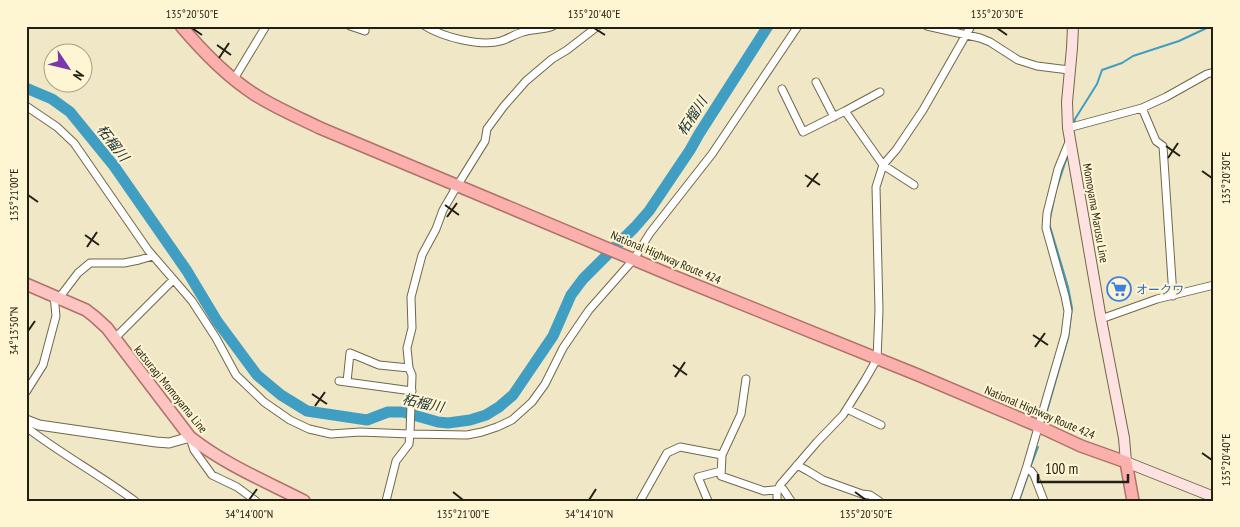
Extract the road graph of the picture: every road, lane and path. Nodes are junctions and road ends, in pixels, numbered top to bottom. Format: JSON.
{"nodes":[{"id":1,"x":181,"y":26,"type":"edge"},
{"id":2,"x":266,"y":26,"type":"edge"},
{"id":3,"x":350,"y":26,"type":"edge"},
{"id":4,"x":365,"y":26,"type":"edge"},
{"id":5,"x":425,"y":26,"type":"edge"},
{"id":6,"x":553,"y":26,"type":"edge"},
{"id":7,"x":598,"y":26,"type":"edge"},
{"id":8,"x":798,"y":26,"type":"edge"},
{"id":9,"x":927,"y":26,"type":"edge"},
{"id":10,"x":972,"y":26,"type":"edge"},
{"id":11,"x":1073,"y":26,"type":"edge"},
{"id":12,"x":967,"y":35,"type":"junction"},
{"id":13,"x":1070,"y":70,"type":"junction"},
{"id":14,"x":1214,"y":72,"type":"edge"},
{"id":15,"x":234,"y":80,"type":"junction"},
{"id":16,"x":816,"y":82,"type":"dead end"},
{"id":17,"x":782,"y":89,"type":"dead end"},
{"id":18,"x":880,"y":92,"type":"dead end"},
{"id":19,"x":26,"y":106,"type":"edge"},
{"id":20,"x":1142,"y":108,"type":"junction"},
{"id":21,"x":844,"y":111,"type":"junction"},
{"id":22,"x":834,"y":116,"type":"junction"},
{"id":23,"x":1068,"y":128,"type":"junction"},
{"id":24,"x":1070,"y":139,"type":"junction"},
{"id":25,"x":883,"y":165,"type":"junction"},
{"id":26,"x":914,"y":185,"type":"dead end"},
{"id":27,"x":457,"y":186,"type":"junction"},
{"id":28,"x":153,"y":256,"type":"junction"},
{"id":29,"x":633,"y":258,"type":"junction"},
{"id":30,"x":172,"y":276,"type":"junction"},
{"id":31,"x":26,"y":284,"type":"edge"},
{"id":32,"x":1214,"y":285,"type":"edge"},
{"id":33,"x":1173,"y":296,"type":"junction"},
{"id":34,"x":56,"y":297,"type":"junction"},
{"id":35,"x":1101,"y":319,"type":"junction"},
{"id":36,"x":114,"y":338,"type":"junction"},
{"id":37,"x":877,"y":359,"type":"junction"},
{"id":38,"x":409,"y":368,"type":"junction"},
{"id":39,"x":746,"y":379,"type":"dead end"},
{"id":40,"x":339,"y":381,"type":"dead end"},
{"id":41,"x":347,"y":382,"type":"junction"},
{"id":42,"x":26,"y":392,"type":"edge"},
{"id":43,"x":412,"y":392,"type":"junction"},
{"id":44,"x":847,"y":409,"type":"junction"},
{"id":45,"x":26,"y":420,"type":"edge"},
{"id":46,"x":881,"y":425,"type":"dead end"},
{"id":47,"x":26,"y":426,"type":"edge"},
{"id":48,"x":1038,"y":426,"type":"junction"},
{"id":49,"x":410,"y":434,"type":"junction"},
{"id":50,"x":190,"y":437,"type":"junction"},
{"id":51,"x":722,"y":455,"type":"junction"},
{"id":52,"x":1126,"y":462,"type":"junction"},
{"id":53,"x":797,"y":466,"type":"junction"},
{"id":54,"x":1028,"y":470,"type":"junction"},
{"id":55,"x":721,"y":471,"type":"junction"},
{"id":56,"x":779,"y":490,"type":"junction"},
{"id":57,"x":1214,"y":496,"type":"edge"},
{"id":58,"x":135,"y":501,"type":"edge"},
{"id":59,"x":256,"y":501,"type":"edge"},
{"id":60,"x":304,"y":501,"type":"edge"},
{"id":61,"x":386,"y":501,"type":"edge"},
{"id":62,"x":640,"y":501,"type":"edge"},
{"id":63,"x":708,"y":501,"type":"edge"},
{"id":64,"x":777,"y":501,"type":"edge"},
{"id":65,"x":791,"y":501,"type":"edge"},
{"id":66,"x":879,"y":501,"type":"edge"},
{"id":67,"x":1015,"y":501,"type":"edge"},
{"id":68,"x":1044,"y":501,"type":"edge"},
{"id":69,"x":1133,"y":501,"type":"edge"}],
"edges":[{"from":1,"to":15,"type":"highway","name":"National Highway Route 424"},
{"from":2,"to":15,"type":"street"},
{"from":3,"to":4,"type":"street"},
{"from":5,"to":6,"type":"street"},
{"from":7,"to":27,"type":"street"},
{"from":8,"to":29,"type":"street"},
{"from":9,"to":12,"type":"street"},
{"from":10,"to":12,"type":"street"},
{"from":11,"to":13,"type":"main road","name":"Momoyama Marusu Line"},
{"from":12,"to":13,"type":"street"},
{"from":12,"to":25,"type":"street"},
{"from":13,"to":23,"type":"main road","name":"Momoyama Marusu Line"},
{"from":14,"to":20,"type":"street"},
{"from":15,"to":27,"type":"highway","name":"National Highway Route 424"},
{"from":16,"to":22,"type":"street"},
{"from":17,"to":22,"type":"street"},
{"from":18,"to":21,"type":"street"},
{"from":19,"to":28,"type":"street"},
{"from":20,"to":23,"type":"street"},
{"from":20,"to":33,"type":"street"},
{"from":21,"to":22,"type":"street"},
{"from":21,"to":25,"type":"street"},
{"from":23,"to":24,"type":"main road","name":"Momoyama Marusu Line"},
{"from":24,"to":35,"type":"main road","name":"Momoyama Marusu Line"},
{"from":24,"to":48,"type":"street"},
{"from":25,"to":26,"type":"street"},
{"from":25,"to":37,"type":"street"},
{"from":27,"to":29,"type":"highway","name":"National Highway Route 424"},
{"from":27,"to":38,"type":"street"},
{"from":28,"to":30,"type":"street"},
{"from":28,"to":34,"type":"street"},
{"from":29,"to":37,"type":"highway","name":"National Highway Route 424"},
{"from":29,"to":49,"type":"street"},
{"from":30,"to":36,"type":"street"},
{"from":30,"to":49,"type":"street"},
{"from":31,"to":34,"type":"main road","name":"katsuragi Momoyama Line"},
{"from":32,"to":33,"type":"street"},
{"from":33,"to":35,"type":"street"},
{"from":34,"to":36,"type":"main road","name":"katsuragi Momoyama Line"},
{"from":34,"to":42,"type":"street"},
{"from":35,"to":52,"type":"main road","name":"Momoyama Marusu Line"},
{"from":36,"to":50,"type":"main road","name":"katsuragi Momoyama Line"},
{"from":37,"to":44,"type":"street"},
{"from":37,"to":48,"type":"highway","name":"National Highway Route 424"},
{"from":38,"to":41,"type":"street"},
{"from":38,"to":43,"type":"street"},
{"from":39,"to":51,"type":"street"},
{"from":40,"to":41,"type":"street"},
{"from":41,"to":43,"type":"street"},
{"from":43,"to":49,"type":"street"},
{"from":44,"to":46,"type":"street"},
{"from":44,"to":53,"type":"street"},
{"from":45,"to":50,"type":"street"},
{"from":47,"to":58,"type":"street"},
{"from":48,"to":52,"type":"highway","name":"National Highway Route 424"},
{"from":48,"to":54,"type":"street"},
{"from":49,"to":61,"type":"street"},
{"from":50,"to":59,"type":"street"},
{"from":50,"to":60,"type":"main road","name":"katsuragi Momoyama Line"},
{"from":51,"to":55,"type":"street"},
{"from":51,"to":62,"type":"street"},
{"from":52,"to":57,"type":"main road"},
{"from":52,"to":69,"type":"highway"},
{"from":53,"to":56,"type":"street"},
{"from":53,"to":66,"type":"street"},
{"from":54,"to":67,"type":"street"},
{"from":54,"to":68,"type":"street"},
{"from":55,"to":56,"type":"street"},
{"from":55,"to":63,"type":"street"},
{"from":56,"to":64,"type":"street"},
{"from":56,"to":65,"type":"street"}]}
